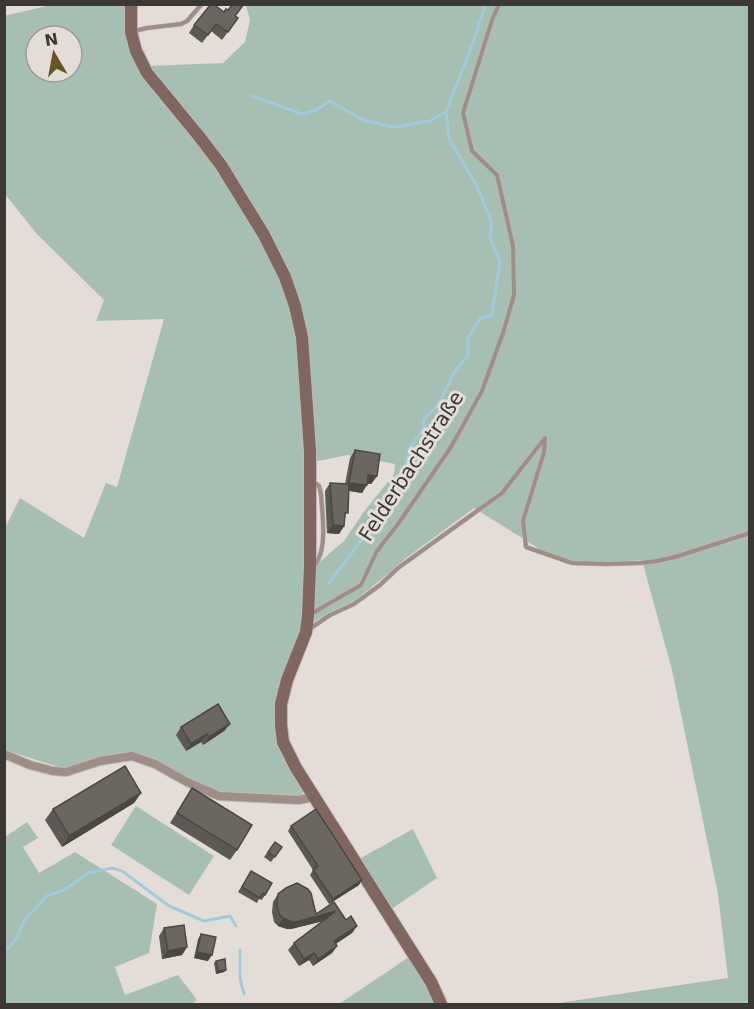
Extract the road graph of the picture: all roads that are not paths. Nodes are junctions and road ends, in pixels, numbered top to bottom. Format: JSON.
{"nodes":[{"id":1,"x":131,"y":4,"type":"edge"},
{"id":2,"x":202,"y":4,"type":"edge"},
{"id":3,"x":499,"y":4,"type":"edge"},
{"id":4,"x":131,"y":32,"type":"junction"},
{"id":5,"x":750,"y":533,"type":"edge"},
{"id":6,"x":308,"y":616,"type":"junction"},
{"id":7,"x":306,"y":632,"type":"junction"},
{"id":8,"x":4,"y":754,"type":"edge"},
{"id":9,"x":314,"y":797,"type":"junction"},
{"id":10,"x":441,"y":1005,"type":"edge"}],
"edges":[{"from":1,"to":4,"type":"street"},
{"from":2,"to":4,"type":"lane"},
{"from":3,"to":6,"type":"lane","name":"Felderbachstraße"},
{"from":4,"to":6,"type":"street"},
{"from":5,"to":7,"type":"lane"},
{"from":6,"to":7,"type":"street"},
{"from":7,"to":9,"type":"street"},
{"from":8,"to":9,"type":"street"},
{"from":9,"to":10,"type":"street"}]}
